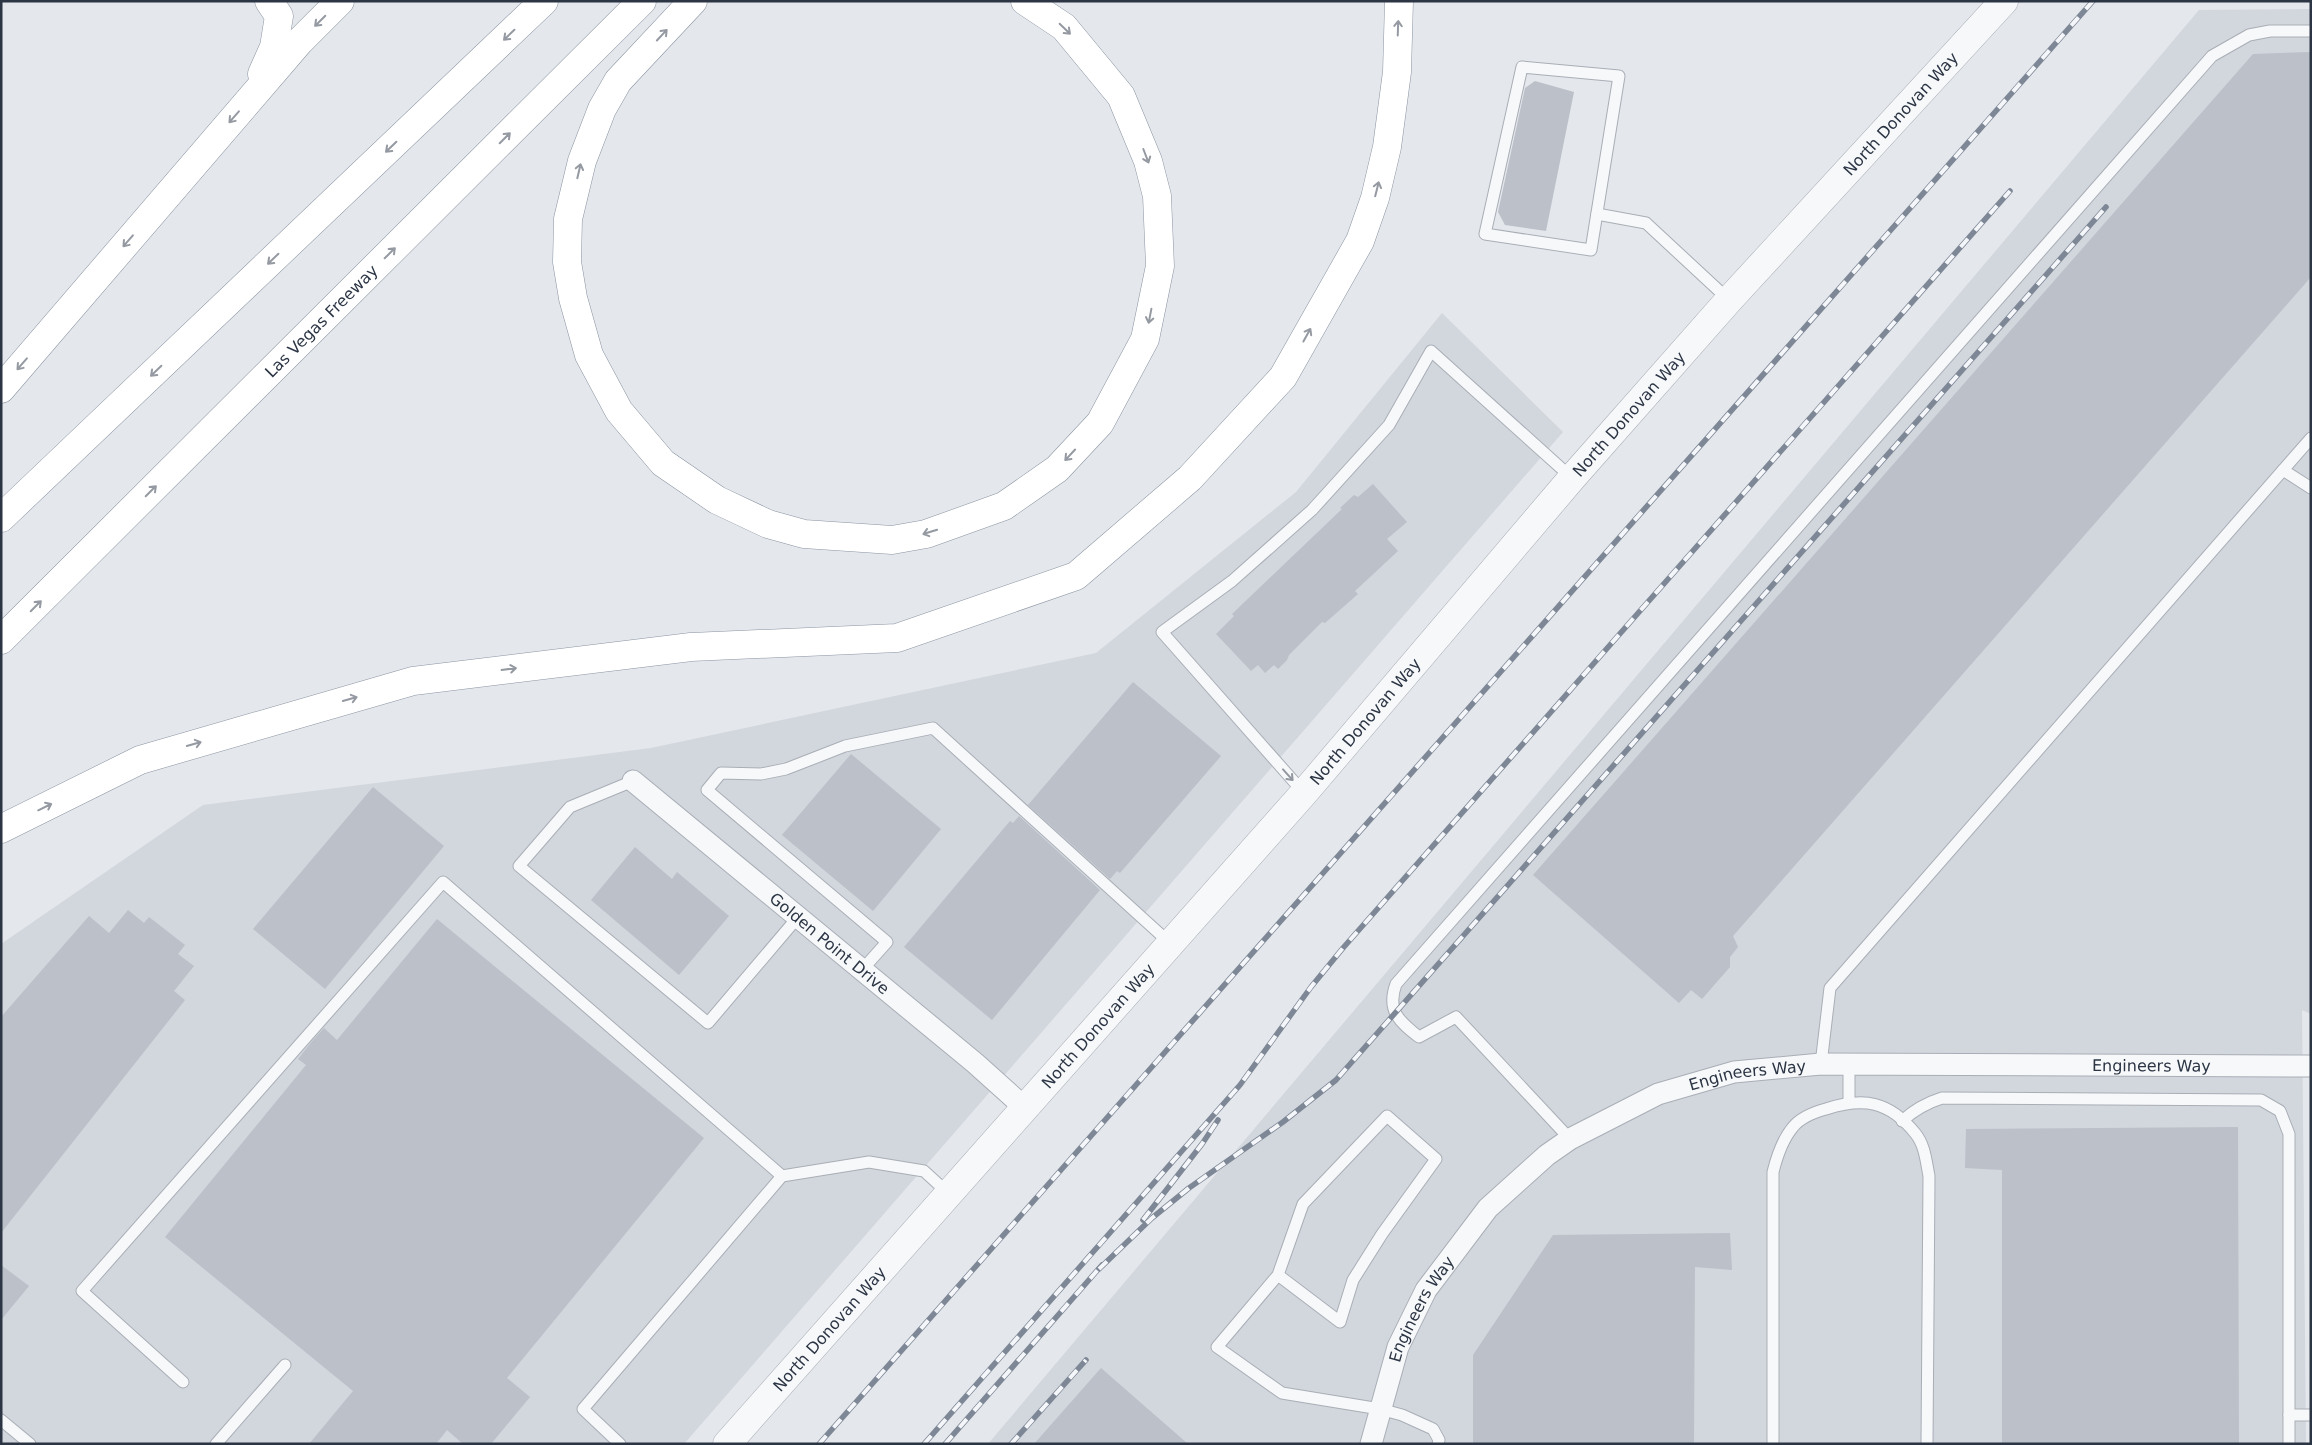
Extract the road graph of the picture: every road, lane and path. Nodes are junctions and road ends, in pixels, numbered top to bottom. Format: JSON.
{"nodes":[{"id":1,"x":269,"y":1,"type":"edge"},
{"id":2,"x":340,"y":1,"type":"edge"},
{"id":3,"x":544,"y":1,"type":"edge"},
{"id":4,"x":642,"y":1,"type":"edge"},
{"id":5,"x":693,"y":1,"type":"edge"},
{"id":6,"x":1025,"y":1,"type":"edge"},
{"id":7,"x":1399,"y":1,"type":"edge"},
{"id":8,"x":2004,"y":1,"type":"edge"},
{"id":9,"x":2311,"y":31,"type":"edge"},
{"id":10,"x":254,"y":94,"type":"junction"},
{"id":11,"x":1598,"y":214,"type":"junction"},
{"id":12,"x":1729,"y":300,"type":"junction"},
{"id":13,"x":1,"y":389,"type":"edge"},
{"id":14,"x":2311,"y":438,"type":"edge"},
{"id":15,"x":2283,"y":470,"type":"junction"},
{"id":16,"x":1572,"y":478,"type":"junction"},
{"id":17,"x":2311,"y":488,"type":"edge"},
{"id":18,"x":1,"y":518,"type":"edge"},
{"id":19,"x":1,"y":640,"type":"edge"},
{"id":20,"x":633,"y":780,"type":"joint"},
{"id":21,"x":1304,"y":793,"type":"junction"},
{"id":22,"x":1,"y":829,"type":"edge"},
{"id":23,"x":798,"y":917,"type":"junction"},
{"id":24,"x":1171,"y":944,"type":"junction"},
{"id":25,"x":862,"y":970,"type":"junction"},
{"id":26,"x":1821,"y":1064,"type":"junction"},
{"id":27,"x":1849,"y":1065,"type":"junction"},
{"id":28,"x":2311,"y":1066,"type":"edge"},
{"id":29,"x":1849,"y":1102,"type":"junction"},
{"id":30,"x":1025,"y":1108,"type":"junction"},
{"id":31,"x":1902,"y":1121,"type":"junction"},
{"id":32,"x":1570,"y":1139,"type":"junction"},
{"id":33,"x":782,"y":1176,"type":"junction"},
{"id":34,"x":948,"y":1194,"type":"junction"},
{"id":35,"x":1278,"y":1275,"type":"junction"},
{"id":36,"x":285,"y":1365,"type":"dead end"},
{"id":37,"x":183,"y":1382,"type":"dead end"},
{"id":38,"x":1380,"y":1409,"type":"junction"},
{"id":39,"x":2289,"y":1415,"type":"junction"},
{"id":40,"x":2311,"y":1415,"type":"edge"},
{"id":41,"x":1,"y":1420,"type":"edge"},
{"id":42,"x":30,"y":1444,"type":"edge"},
{"id":43,"x":216,"y":1444,"type":"edge"},
{"id":44,"x":620,"y":1444,"type":"edge"},
{"id":45,"x":727,"y":1444,"type":"edge"},
{"id":46,"x":1371,"y":1444,"type":"edge"},
{"id":47,"x":1438,"y":1444,"type":"edge"},
{"id":48,"x":1774,"y":1444,"type":"edge"},
{"id":49,"x":1927,"y":1444,"type":"edge"},
{"id":50,"x":2288,"y":1444,"type":"edge"}],
"edges":[{"from":1,"to":10,"type":"highway"},
{"from":2,"to":10,"type":"highway","one_way":true},
{"from":3,"to":18,"type":"highway","one_way":true},
{"from":19,"to":4,"type":"highway","name":"Las Vegas Freeway","one_way":true},
{"from":6,"to":5,"type":"highway","one_way":true},
{"from":22,"to":7,"type":"highway","one_way":true},
{"from":8,"to":12,"type":"street","name":"North Donovan Way"},
{"from":9,"to":32,"type":"lane"},
{"from":10,"to":13,"type":"highway","one_way":true},
{"from":11,"to":11,"type":"lane"},
{"from":11,"to":12,"type":"lane"},
{"from":12,"to":16,"type":"street","name":"North Donovan Way"},
{"from":14,"to":15,"type":"lane"},
{"from":15,"to":17,"type":"lane"},
{"from":15,"to":26,"type":"lane"},
{"from":16,"to":21,"type":"street","name":"North Donovan Way"},
{"from":16,"to":21,"type":"lane","one_way":true},
{"from":20,"to":23,"type":"street","name":"Golden Point Drive"},
{"from":20,"to":23,"type":"lane"},
{"from":21,"to":24,"type":"street","name":"North Donovan Way"},
{"from":23,"to":25,"type":"street","name":"Golden Point Drive"},
{"from":24,"to":25,"type":"lane"},
{"from":24,"to":30,"type":"street","name":"North Donovan Way"},
{"from":25,"to":30,"type":"street","name":"Golden Point Drive"},
{"from":26,"to":27,"type":"street","name":"Engineers Way"},
{"from":26,"to":32,"type":"street","name":"Engineers Way"},
{"from":27,"to":28,"type":"street","name":"Engineers Way"},
{"from":27,"to":29,"type":"lane"},
{"from":29,"to":31,"type":"lane"},
{"from":29,"to":48,"type":"lane"},
{"from":30,"to":34,"type":"street","name":"North Donovan Way"},
{"from":31,"to":39,"type":"lane"},
{"from":31,"to":49,"type":"lane"},
{"from":32,"to":38,"type":"street","name":"Engineers Way"},
{"from":33,"to":34,"type":"lane"},
{"from":33,"to":37,"type":"lane"},
{"from":33,"to":44,"type":"lane"},
{"from":34,"to":45,"type":"street","name":"North Donovan Way"},
{"from":35,"to":35,"type":"lane"},
{"from":35,"to":38,"type":"lane"},
{"from":36,"to":43,"type":"lane"},
{"from":38,"to":46,"type":"street","name":"Engineers Way"},
{"from":38,"to":47,"type":"lane"},
{"from":39,"to":40,"type":"lane"},
{"from":39,"to":50,"type":"lane"},
{"from":41,"to":42,"type":"lane"}]}
